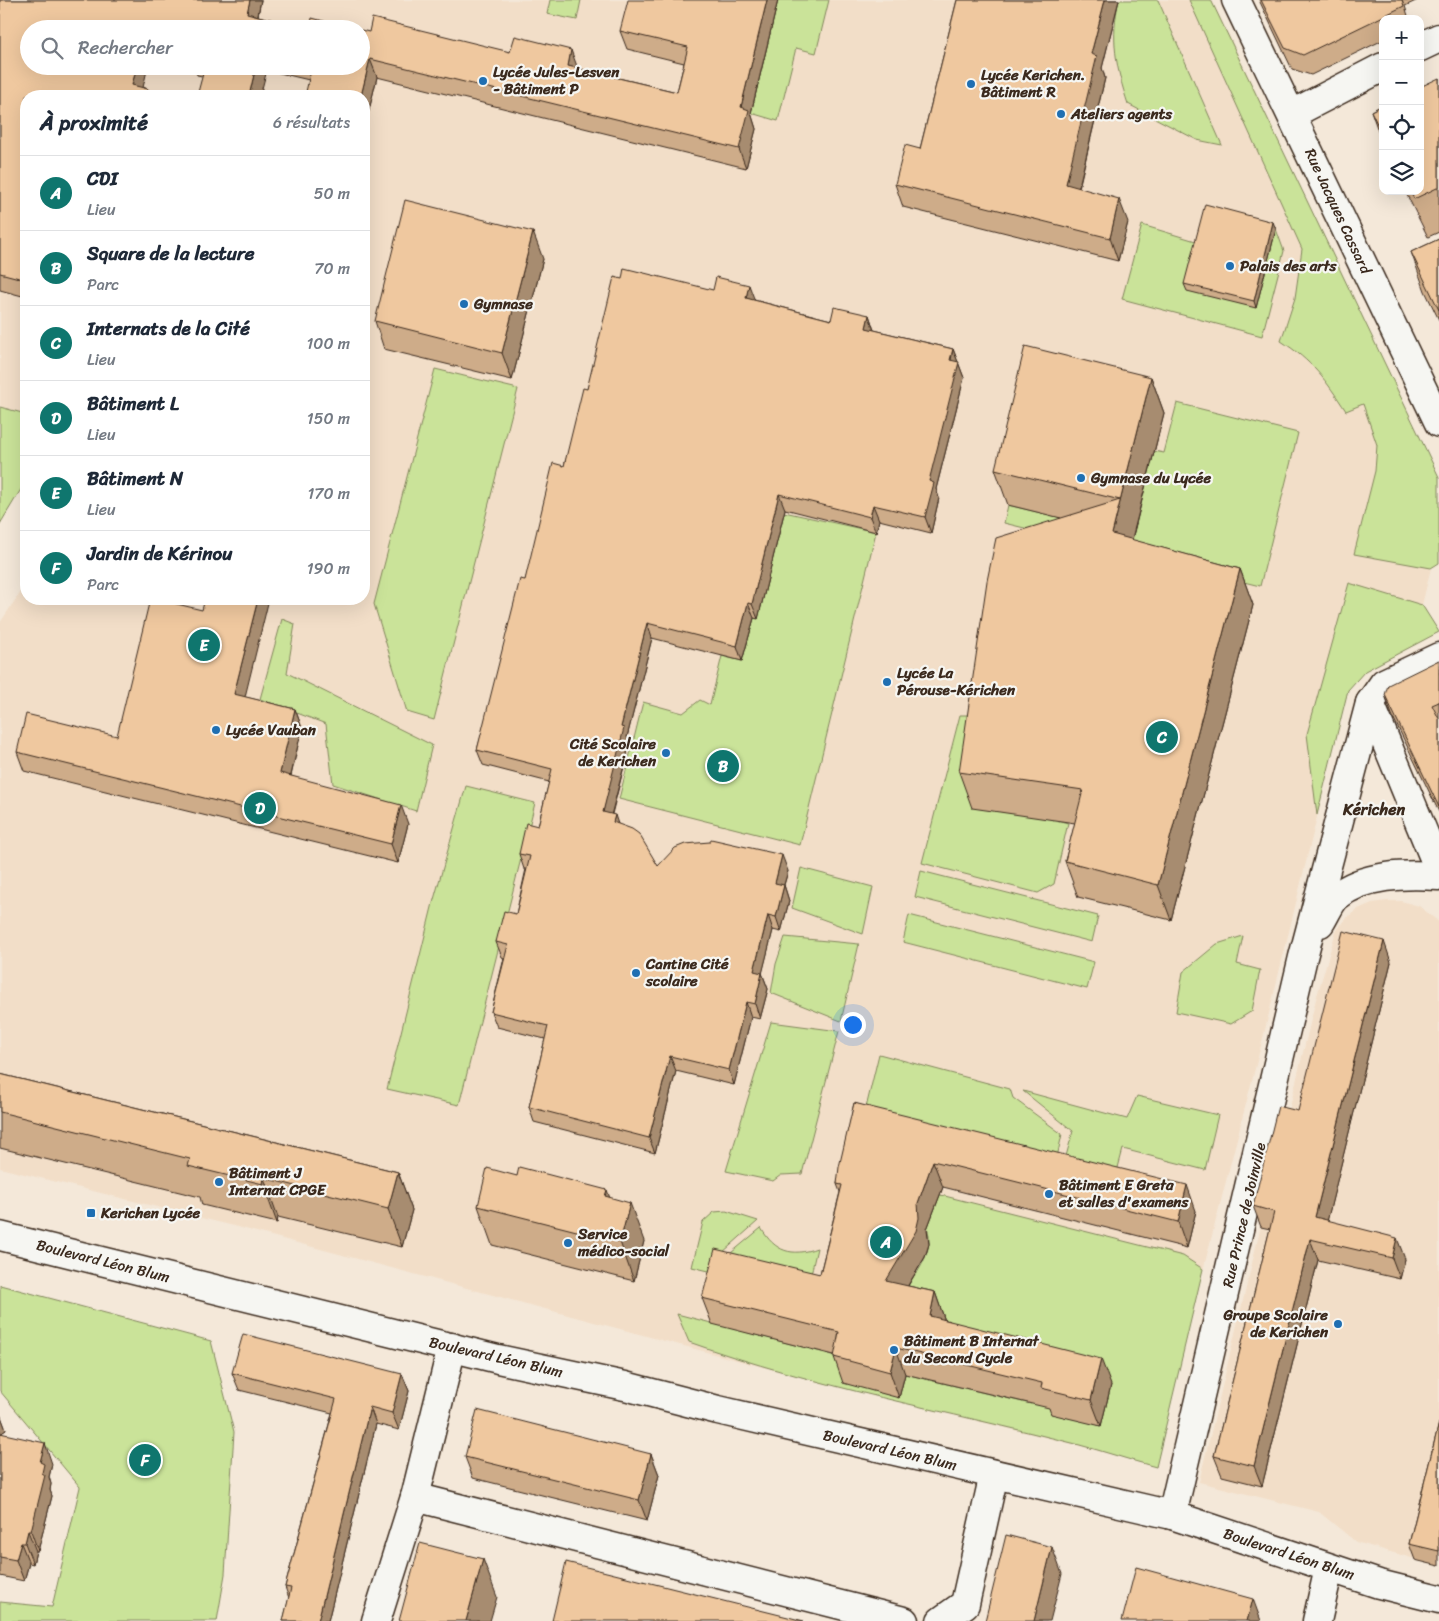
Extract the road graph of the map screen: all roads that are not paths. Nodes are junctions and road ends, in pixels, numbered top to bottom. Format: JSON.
{"nodes":[{"id":1,"x":1236,"y":0,"type":"edge"},
{"id":2,"x":1439,"y":38,"type":"edge"},
{"id":3,"x":1424,"y":46,"type":"edge"},
{"id":4,"x":1379,"y":69,"type":"edge"},
{"id":5,"x":1292,"y":114,"type":"junction"},
{"id":6,"x":1439,"y":423,"type":"edge"},
{"id":7,"x":1439,"y":657,"type":"edge"},
{"id":8,"x":1370,"y":703,"type":"junction"},
{"id":9,"x":1439,"y":870,"type":"edge"},
{"id":10,"x":1439,"y":876,"type":"edge"},
{"id":11,"x":1307,"y":943,"type":"junction"},
{"id":12,"x":0,"y":1236,"type":"edge"},
{"id":13,"x":452,"y":1347,"type":"junction"},
{"id":14,"x":994,"y":1474,"type":"junction"},
{"id":15,"x":415,"y":1497,"type":"junction"},
{"id":16,"x":1172,"y":1516,"type":"junction"},
{"id":17,"x":1329,"y":1568,"type":"junction"},
{"id":18,"x":1439,"y":1600,"type":"edge"},
{"id":19,"x":376,"y":1621,"type":"edge"},
{"id":20,"x":904,"y":1621,"type":"edge"},
{"id":21,"x":941,"y":1621,"type":"edge"},
{"id":22,"x":1317,"y":1621,"type":"edge"}],
"edges":[{"from":1,"to":5,"type":"street","name":"Rue Jacques Cassard"},
{"from":2,"to":3,"type":"street"},
{"from":4,"to":5,"type":"street"},
{"from":5,"to":6,"type":"street","name":"Rue Jacques Cassard"},
{"from":7,"to":8,"type":"street"},
{"from":8,"to":9,"type":"street"},
{"from":8,"to":11,"type":"street","name":"Rue Prince de Joinville"},
{"from":10,"to":11,"type":"street","name":"Rue Prince de Joinville"},
{"from":11,"to":16,"type":"street","name":"Rue Prince de Joinville"},
{"from":12,"to":13,"type":"street","name":"Boulevard Léon Blum"},
{"from":13,"to":14,"type":"street","name":"Boulevard Léon Blum"},
{"from":13,"to":15,"type":"street"},
{"from":14,"to":16,"type":"street","name":"Boulevard Léon Blum"},
{"from":14,"to":21,"type":"street"},
{"from":15,"to":19,"type":"street"},
{"from":15,"to":20,"type":"street"},
{"from":16,"to":17,"type":"street","name":"Boulevard Léon Blum"},
{"from":17,"to":18,"type":"street","name":"Boulevard Léon Blum"},
{"from":17,"to":22,"type":"street"}]}
